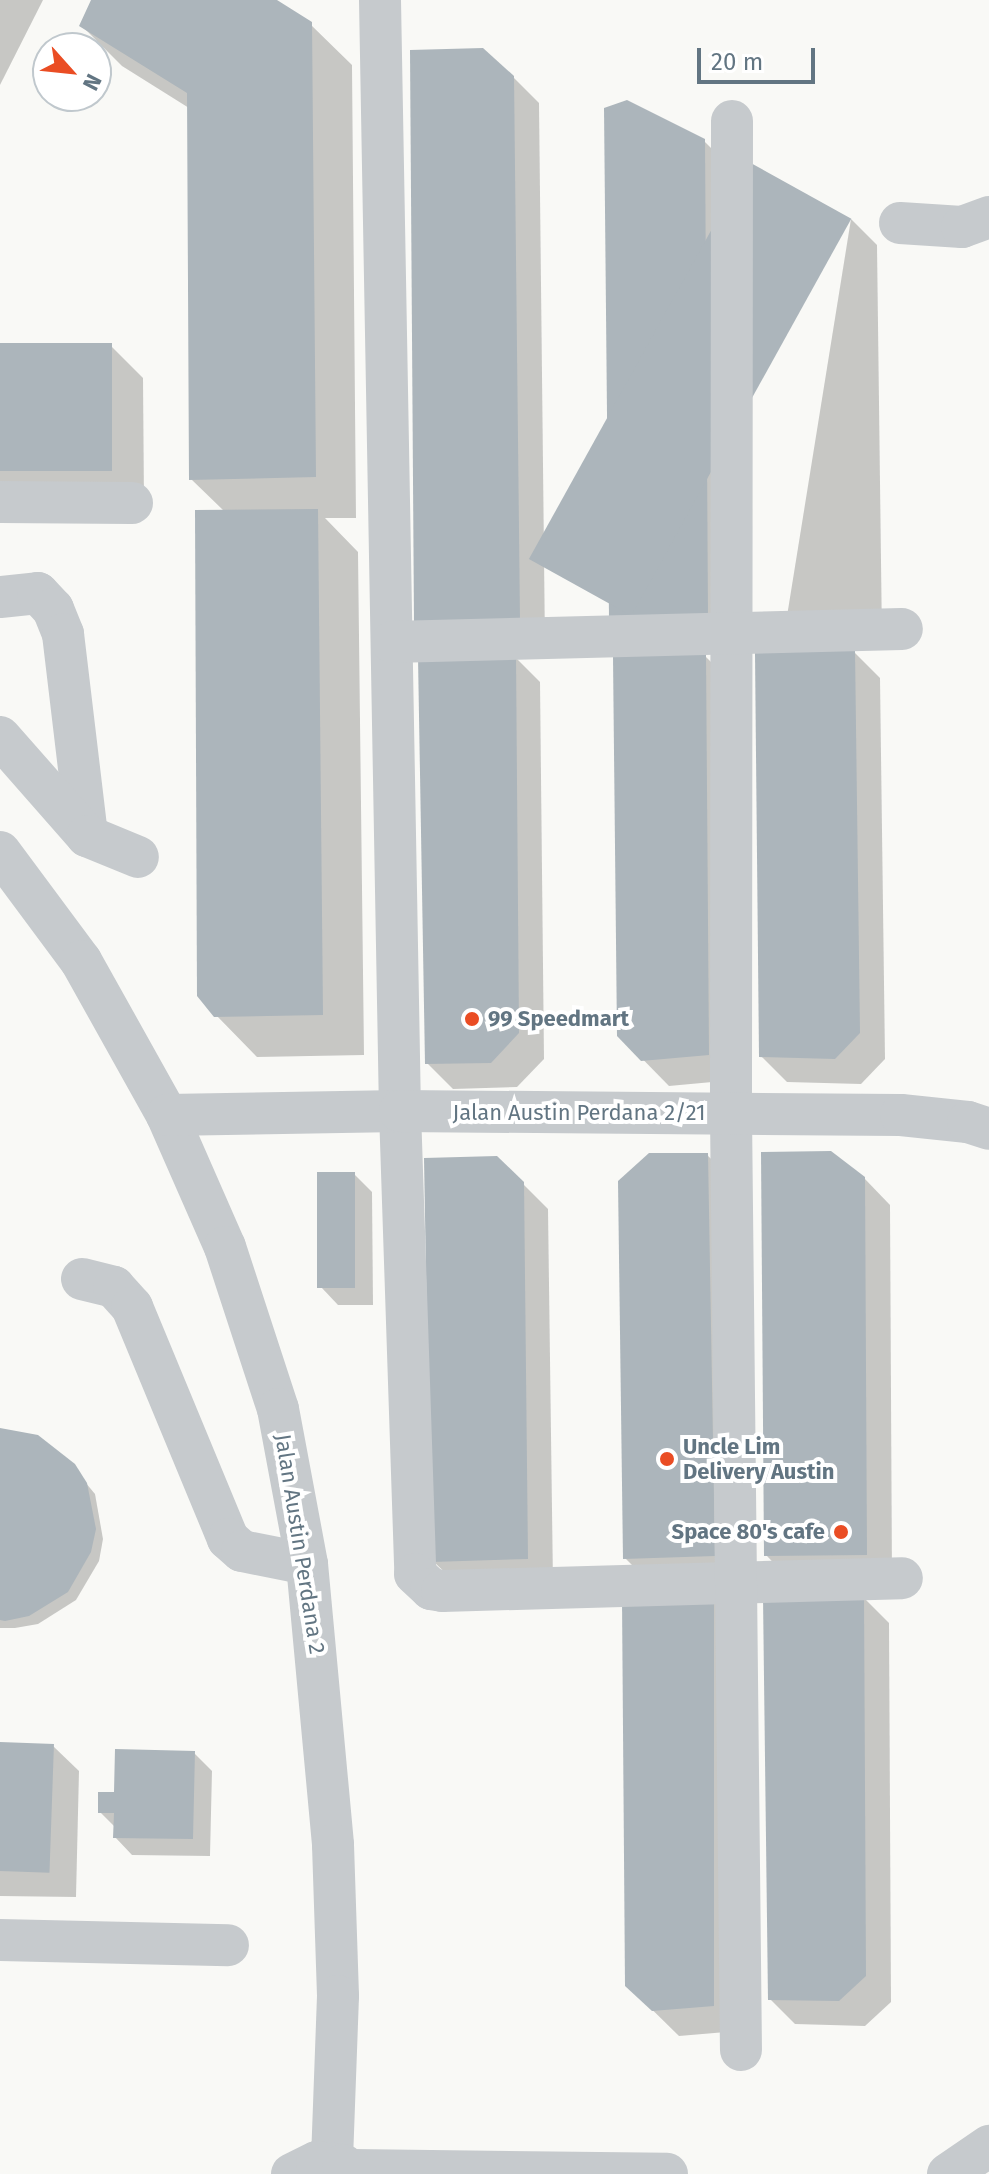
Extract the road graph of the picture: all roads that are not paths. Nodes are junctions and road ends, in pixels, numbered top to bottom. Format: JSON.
{"nodes":[{"id":1,"x":380,"y":0,"type":"edge"},
{"id":2,"x":732,"y":121,"type":"dead end"},
{"id":3,"x":989,"y":217,"type":"edge"},
{"id":4,"x":900,"y":223,"type":"dead end"},
{"id":5,"x":0,"y":502,"type":"edge"},
{"id":6,"x":132,"y":503,"type":"dead end"},
{"id":7,"x":0,"y":597,"type":"edge"},
{"id":8,"x":902,"y":629,"type":"dead end"},
{"id":9,"x":733,"y":634,"type":"junction"},
{"id":10,"x":392,"y":642,"type":"junction"},
{"id":11,"x":0,"y":737,"type":"edge"},
{"id":12,"x":87,"y":836,"type":"junction"},
{"id":13,"x":0,"y":852,"type":"edge"},
{"id":14,"x":138,"y":857,"type":"dead end"},
{"id":15,"x":400,"y":1111,"type":"junction"},
{"id":16,"x":731,"y":1114,"type":"junction"},
{"id":17,"x":167,"y":1115,"type":"junction"},
{"id":18,"x":989,"y":1129,"type":"edge"},
{"id":19,"x":82,"y":1279,"type":"dead end"},
{"id":20,"x":307,"y":1564,"type":"junction"},
{"id":21,"x":902,"y":1578,"type":"dead end"},
{"id":22,"x":736,"y":1583,"type":"junction"},
{"id":23,"x":0,"y":1940,"type":"edge"},
{"id":24,"x":228,"y":1945,"type":"dead end"},
{"id":25,"x":741,"y":2050,"type":"dead end"},
{"id":26,"x":989,"y":2146,"type":"edge"},
{"id":27,"x":347,"y":2169,"type":"edge"},
{"id":28,"x":292,"y":2174,"type":"edge"},
{"id":29,"x":667,"y":2174,"type":"edge"},
{"id":30,"x":948,"y":2174,"type":"edge"}],
"edges":[{"from":1,"to":10,"type":"street"},
{"from":2,"to":9,"type":"street"},
{"from":3,"to":4,"type":"street"},
{"from":5,"to":6,"type":"street"},
{"from":7,"to":12,"type":"street"},
{"from":8,"to":9,"type":"street"},
{"from":9,"to":10,"type":"street"},
{"from":9,"to":16,"type":"street"},
{"from":10,"to":15,"type":"street"},
{"from":11,"to":12,"type":"street"},
{"from":12,"to":14,"type":"street"},
{"from":13,"to":17,"type":"street","name":"Jalan Austin Perdana 2"},
{"from":15,"to":16,"type":"street","name":"Jalan Austin Perdana 2/21"},
{"from":15,"to":17,"type":"street","name":"Jalan Austin Perdana 2/21"},
{"from":15,"to":22,"type":"street"},
{"from":16,"to":18,"type":"street","name":"Jalan Austin Perdana 2/21"},
{"from":16,"to":22,"type":"street"},
{"from":17,"to":20,"type":"street","name":"Jalan Austin Perdana 2"},
{"from":19,"to":20,"type":"street"},
{"from":20,"to":27,"type":"street","name":"Jalan Austin Perdana 2"},
{"from":21,"to":22,"type":"street"},
{"from":22,"to":25,"type":"street"},
{"from":23,"to":24,"type":"street"},
{"from":26,"to":30,"type":"street"},
{"from":27,"to":28,"type":"street"},
{"from":27,"to":29,"type":"street"}]}
